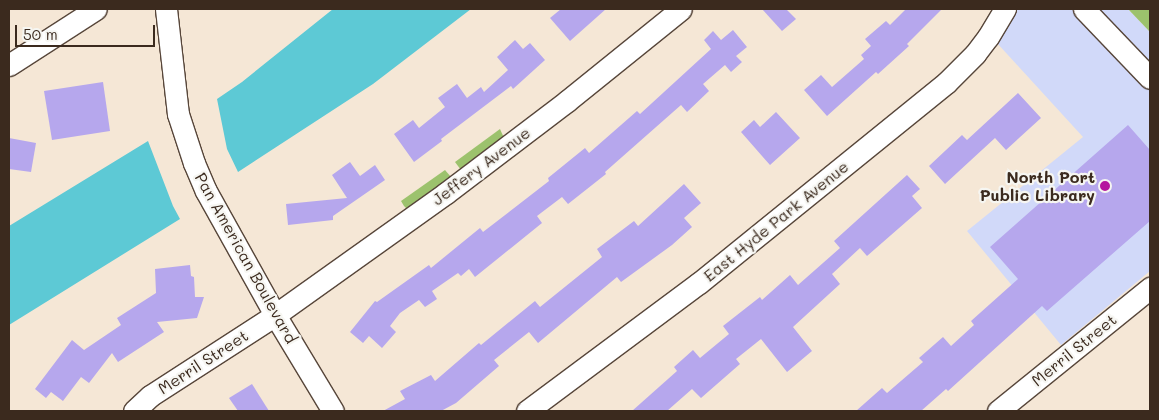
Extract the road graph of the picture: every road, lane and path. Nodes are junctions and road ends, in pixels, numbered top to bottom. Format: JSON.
{"nodes":[{"id":1,"x":96,"y":9,"type":"edge"},
{"id":2,"x":166,"y":9,"type":"edge"},
{"id":3,"x":681,"y":9,"type":"edge"},
{"id":4,"x":1005,"y":9,"type":"edge"},
{"id":5,"x":1084,"y":9,"type":"edge"},
{"id":6,"x":9,"y":65,"type":"edge"},
{"id":7,"x":1150,"y":78,"type":"edge"},
{"id":8,"x":1150,"y":288,"type":"edge"},
{"id":9,"x":276,"y":315,"type":"junction"},
{"id":10,"x":134,"y":411,"type":"edge"},
{"id":11,"x":333,"y":411,"type":"edge"},
{"id":12,"x":526,"y":411,"type":"edge"},
{"id":13,"x":998,"y":411,"type":"edge"}],
"edges":[{"from":1,"to":6,"type":"street"},
{"from":2,"to":9,"type":"street","name":"Pan American Boulevard"},
{"from":3,"to":9,"type":"street","name":"Jeffery Avenue"},
{"from":4,"to":12,"type":"street","name":"East Hyde Park Avenue"},
{"from":5,"to":7,"type":"street"},
{"from":8,"to":13,"type":"street","name":"Merril Street"},
{"from":9,"to":10,"type":"street","name":"Merril Street"},
{"from":9,"to":11,"type":"street","name":"Pan American Boulevard"}]}
